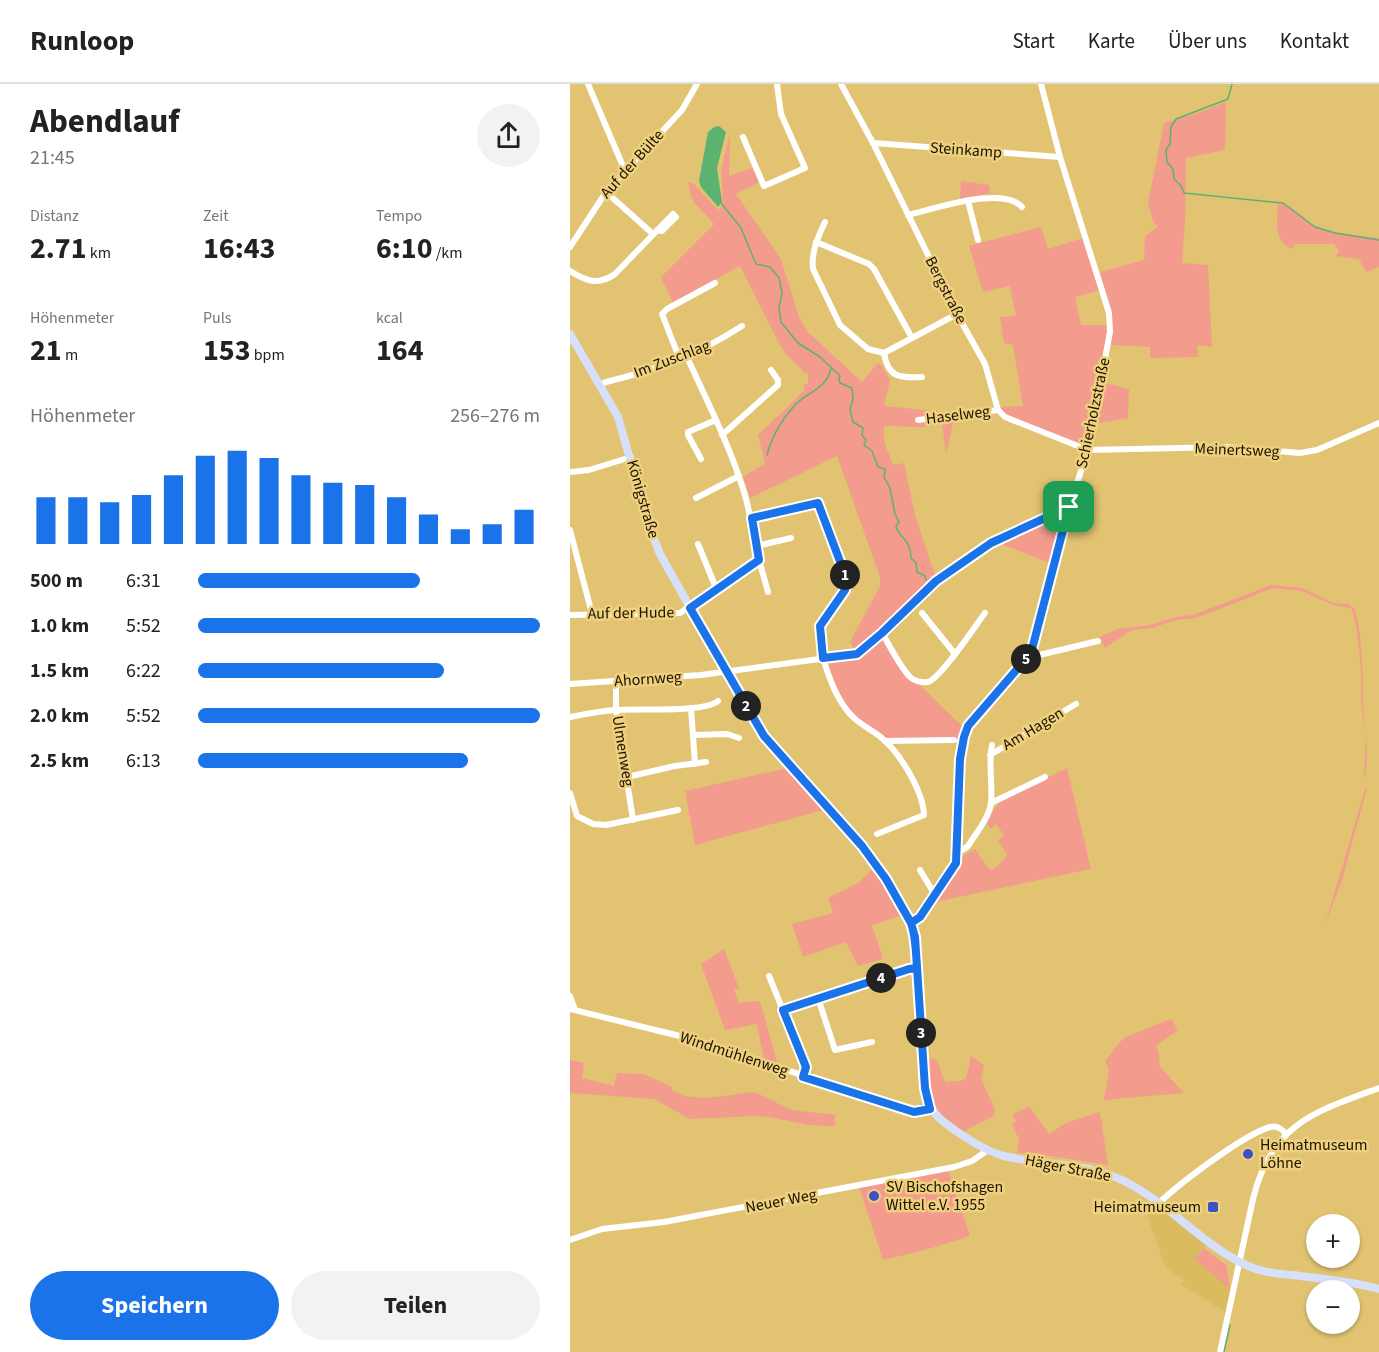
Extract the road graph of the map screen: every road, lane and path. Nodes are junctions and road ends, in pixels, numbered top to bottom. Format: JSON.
{"nodes":[{"id":1,"x":588,"y":84,"type":"edge"},
{"id":2,"x":697,"y":84,"type":"edge"},
{"id":3,"x":777,"y":84,"type":"edge"},
{"id":4,"x":841,"y":84,"type":"edge"},
{"id":5,"x":1041,"y":84,"type":"edge"},
{"id":6,"x":743,"y":137,"type":"dead end"},
{"id":7,"x":873,"y":143,"type":"junction"},
{"id":8,"x":1060,"y":158,"type":"junction"},
{"id":9,"x":625,"y":171,"type":"junction"},
{"id":10,"x":606,"y":192,"type":"junction"},
{"id":11,"x":968,"y":201,"type":"junction"},
{"id":12,"x":1022,"y":207,"type":"dead end"},
{"id":13,"x":908,"y":215,"type":"junction"},
{"id":14,"x":825,"y":222,"type":"dead end"},
{"id":15,"x":978,"y":240,"type":"dead end"},
{"id":16,"x":816,"y":242,"type":"junction"},
{"id":17,"x":570,"y":247,"type":"edge"},
{"id":18,"x":570,"y":271,"type":"edge"},
{"id":19,"x":715,"y":283,"type":"dead end"},
{"id":20,"x":957,"y":314,"type":"junction"},
{"id":21,"x":742,"y":326,"type":"dead end"},
{"id":22,"x":570,"y":334,"type":"edge"},
{"id":23,"x":912,"y":338,"type":"junction"},
{"id":24,"x":884,"y":353,"type":"junction"},
{"id":25,"x":683,"y":358,"type":"junction"},
{"id":26,"x":771,"y":370,"type":"dead end"},
{"id":27,"x":922,"y":377,"type":"dead end"},
{"id":28,"x":600,"y":385,"type":"junction"},
{"id":29,"x":998,"y":410,"type":"junction"},
{"id":30,"x":716,"y":420,"type":"junction"},
{"id":31,"x":918,"y":420,"type":"dead end"},
{"id":32,"x":1379,"y":423,"type":"edge"},
{"id":33,"x":722,"y":435,"type":"junction"},
{"id":34,"x":1088,"y":450,"type":"junction"},
{"id":35,"x":631,"y":457,"type":"junction"},
{"id":36,"x":701,"y":459,"type":"dead end"},
{"id":37,"x":570,"y":472,"type":"edge"},
{"id":38,"x":739,"y":476,"type":"junction"},
{"id":39,"x":696,"y":498,"type":"dead end"},
{"id":40,"x":1069,"y":507,"type":"junction"},
{"id":41,"x":752,"y":518,"type":"junction"},
{"id":42,"x":570,"y":530,"type":"edge"},
{"id":43,"x":791,"y":538,"type":"dead end"},
{"id":44,"x":698,"y":544,"type":"dead end"},
{"id":45,"x":756,"y":546,"type":"junction"},
{"id":46,"x":573,"y":559,"type":"edge"},
{"id":47,"x":759,"y":560,"type":"junction"},
{"id":48,"x":717,"y":588,"type":"junction"},
{"id":49,"x":768,"y":592,"type":"dead end"},
{"id":50,"x":690,"y":608,"type":"junction"},
{"id":51,"x":922,"y":613,"type":"dead end"},
{"id":52,"x":985,"y":613,"type":"dead end"},
{"id":53,"x":592,"y":614,"type":"junction"},
{"id":54,"x":570,"y":615,"type":"edge"},
{"id":55,"x":882,"y":633,"type":"junction"},
{"id":56,"x":1098,"y":641,"type":"dead end"},
{"id":57,"x":1031,"y":653,"type":"junction"},
{"id":58,"x":955,"y":654,"type":"junction"},
{"id":59,"x":823,"y":658,"type":"junction"},
{"id":60,"x":725,"y":671,"type":"junction"},
{"id":61,"x":616,"y":682,"type":"junction"},
{"id":62,"x":570,"y":684,"type":"edge"},
{"id":63,"x":718,"y":701,"type":"dead end"},
{"id":64,"x":1076,"y":704,"type":"dead end"},
{"id":65,"x":691,"y":708,"type":"junction"},
{"id":66,"x":616,"y":710,"type":"junction"},
{"id":67,"x":570,"y":717,"type":"edge"},
{"id":68,"x":694,"y":735,"type":"junction"},
{"id":69,"x":739,"y":738,"type":"dead end"},
{"id":70,"x":954,"y":740,"type":"dead end"},
{"id":71,"x":885,"y":741,"type":"junction"},
{"id":72,"x":992,"y":745,"type":"dead end"},
{"id":73,"x":990,"y":755,"type":"junction"},
{"id":74,"x":706,"y":762,"type":"dead end"},
{"id":75,"x":695,"y":764,"type":"junction"},
{"id":76,"x":627,"y":777,"type":"junction"},
{"id":77,"x":1045,"y":777,"type":"dead end"},
{"id":78,"x":570,"y":793,"type":"edge"},
{"id":79,"x":991,"y":803,"type":"junction"},
{"id":80,"x":678,"y":810,"type":"dead end"},
{"id":81,"x":633,"y":820,"type":"junction"},
{"id":82,"x":877,"y":834,"type":"dead end"},
{"id":83,"x":957,"y":851,"type":"junction"},
{"id":84,"x":920,"y":870,"type":"dead end"},
{"id":85,"x":935,"y":895,"type":"junction"},
{"id":86,"x":911,"y":923,"type":"junction"},
{"id":87,"x":917,"y":968,"type":"junction"},
{"id":88,"x":769,"y":976,"type":"dead end"},
{"id":89,"x":570,"y":996,"type":"edge"},
{"id":90,"x":818,"y":998,"type":"junction"},
{"id":91,"x":573,"y":1009,"type":"edge"},
{"id":92,"x":783,"y":1010,"type":"junction"},
{"id":93,"x":872,"y":1042,"type":"dead end"},
{"id":94,"x":803,"y":1077,"type":"junction"},
{"id":95,"x":1379,"y":1088,"type":"edge"},
{"id":96,"x":930,"y":1109,"type":"junction"},
{"id":97,"x":1286,"y":1134,"type":"junction"},
{"id":98,"x":988,"y":1150,"type":"junction"},
{"id":99,"x":1159,"y":1203,"type":"junction"},
{"id":100,"x":570,"y":1240,"type":"edge"},
{"id":101,"x":1239,"y":1261,"type":"junction"},
{"id":102,"x":1379,"y":1289,"type":"edge"},
{"id":103,"x":1220,"y":1352,"type":"edge"}],
"edges":[{"from":1,"to":9,"type":"street"},
{"from":2,"to":9,"type":"street","name":"Auf der Bülte"},
{"from":3,"to":6,"type":"street"},
{"from":4,"to":7,"type":"street","name":"Bergstraße"},
{"from":5,"to":8,"type":"street","name":"Schierholzstraße"},
{"from":7,"to":8,"type":"street","name":"Steinkamp"},
{"from":7,"to":13,"type":"street","name":"Bergstraße"},
{"from":8,"to":34,"type":"street","name":"Schierholzstraße"},
{"from":9,"to":10,"type":"street","name":"Auf der Bülte"},
{"from":10,"to":17,"type":"street","name":"Auf der Bülte"},
{"from":10,"to":18,"type":"street"},
{"from":11,"to":12,"type":"street"},
{"from":11,"to":13,"type":"street"},
{"from":11,"to":15,"type":"street"},
{"from":13,"to":20,"type":"street","name":"Bergstraße"},
{"from":14,"to":16,"type":"street"},
{"from":16,"to":23,"type":"street"},
{"from":16,"to":24,"type":"street"},
{"from":19,"to":25,"type":"street"},
{"from":20,"to":23,"type":"street"},
{"from":20,"to":29,"type":"street","name":"Bergstraße"},
{"from":21,"to":25,"type":"street","name":"Im Zuschlag"},
{"from":22,"to":28,"type":"main road","name":"Königstraße"},
{"from":23,"to":24,"type":"street"},
{"from":24,"to":27,"type":"street"},
{"from":25,"to":28,"type":"street","name":"Im Zuschlag"},
{"from":25,"to":30,"type":"street"},
{"from":26,"to":33,"type":"street"},
{"from":28,"to":35,"type":"main road","name":"Königstraße"},
{"from":29,"to":31,"type":"street","name":"Haselweg"},
{"from":29,"to":34,"type":"street"},
{"from":30,"to":33,"type":"street"},
{"from":30,"to":36,"type":"street"},
{"from":32,"to":34,"type":"street","name":"Meinertsweg"},
{"from":33,"to":38,"type":"street"},
{"from":34,"to":40,"type":"street","name":"Schierholzstraße"},
{"from":35,"to":37,"type":"street"},
{"from":35,"to":50,"type":"main road","name":"Königstraße"},
{"from":38,"to":39,"type":"street"},
{"from":38,"to":41,"type":"street"},
{"from":40,"to":55,"type":"street","name":"Ahornweg"},
{"from":40,"to":57,"type":"street","name":"Schierholzstraße"},
{"from":41,"to":45,"type":"street"},
{"from":41,"to":59,"type":"street"},
{"from":42,"to":46,"type":"street"},
{"from":43,"to":45,"type":"street"},
{"from":44,"to":48,"type":"street"},
{"from":45,"to":47,"type":"street"},
{"from":46,"to":53,"type":"street"},
{"from":47,"to":48,"type":"street"},
{"from":47,"to":49,"type":"street"},
{"from":48,"to":50,"type":"street"},
{"from":50,"to":53,"type":"street","name":"Auf der Hude"},
{"from":50,"to":60,"type":"main road","name":"Königstraße"},
{"from":51,"to":58,"type":"street"},
{"from":52,"to":58,"type":"street"},
{"from":53,"to":54,"type":"street","name":"Auf der Hude"},
{"from":55,"to":58,"type":"street"},
{"from":55,"to":59,"type":"street","name":"Ahornweg"},
{"from":56,"to":57,"type":"street"},
{"from":57,"to":83,"type":"street","name":"Schierholzstraße"},
{"from":59,"to":60,"type":"street","name":"Ahornweg"},
{"from":59,"to":71,"type":"street"},
{"from":60,"to":61,"type":"street","name":"Ahornweg"},
{"from":60,"to":86,"type":"main road","name":"Königstraße"},
{"from":61,"to":62,"type":"street","name":"Ahornweg"},
{"from":61,"to":66,"type":"street","name":"Ulmenweg"},
{"from":63,"to":65,"type":"street"},
{"from":64,"to":73,"type":"street","name":"Am Hagen"},
{"from":65,"to":66,"type":"street"},
{"from":65,"to":68,"type":"street"},
{"from":66,"to":67,"type":"street"},
{"from":66,"to":76,"type":"street","name":"Ulmenweg"},
{"from":68,"to":69,"type":"street"},
{"from":68,"to":75,"type":"street"},
{"from":70,"to":71,"type":"street"},
{"from":71,"to":82,"type":"street"},
{"from":72,"to":73,"type":"street","name":"Am Hagen"},
{"from":73,"to":79,"type":"street","name":"Am Hagen"},
{"from":74,"to":75,"type":"street"},
{"from":75,"to":76,"type":"street"},
{"from":76,"to":81,"type":"street","name":"Ulmenweg"},
{"from":77,"to":79,"type":"street"},
{"from":78,"to":81,"type":"street"},
{"from":79,"to":83,"type":"street","name":"Am Hagen"},
{"from":80,"to":81,"type":"street"},
{"from":83,"to":85,"type":"street","name":"Schierholzstraße"},
{"from":84,"to":85,"type":"street"},
{"from":85,"to":86,"type":"street","name":"Schierholzstraße"},
{"from":86,"to":87,"type":"main road"},
{"from":87,"to":90,"type":"street"},
{"from":87,"to":96,"type":"main road"},
{"from":88,"to":92,"type":"street"},
{"from":89,"to":91,"type":"street"},
{"from":90,"to":92,"type":"street"},
{"from":90,"to":93,"type":"street"},
{"from":91,"to":94,"type":"street","name":"Windmühlenweg"},
{"from":92,"to":94,"type":"street"},
{"from":94,"to":96,"type":"street","name":"Windmühlenweg"},
{"from":95,"to":97,"type":"street"},
{"from":96,"to":98,"type":"main road","name":"Häger Straße"},
{"from":97,"to":99,"type":"street"},
{"from":97,"to":101,"type":"street"},
{"from":98,"to":99,"type":"main road","name":"Häger Straße"},
{"from":98,"to":100,"type":"street","name":"Neuer Weg"},
{"from":99,"to":101,"type":"main road","name":"Häger Straße"},
{"from":101,"to":102,"type":"main road","name":"Häger Straße"},
{"from":101,"to":103,"type":"street"}]}
